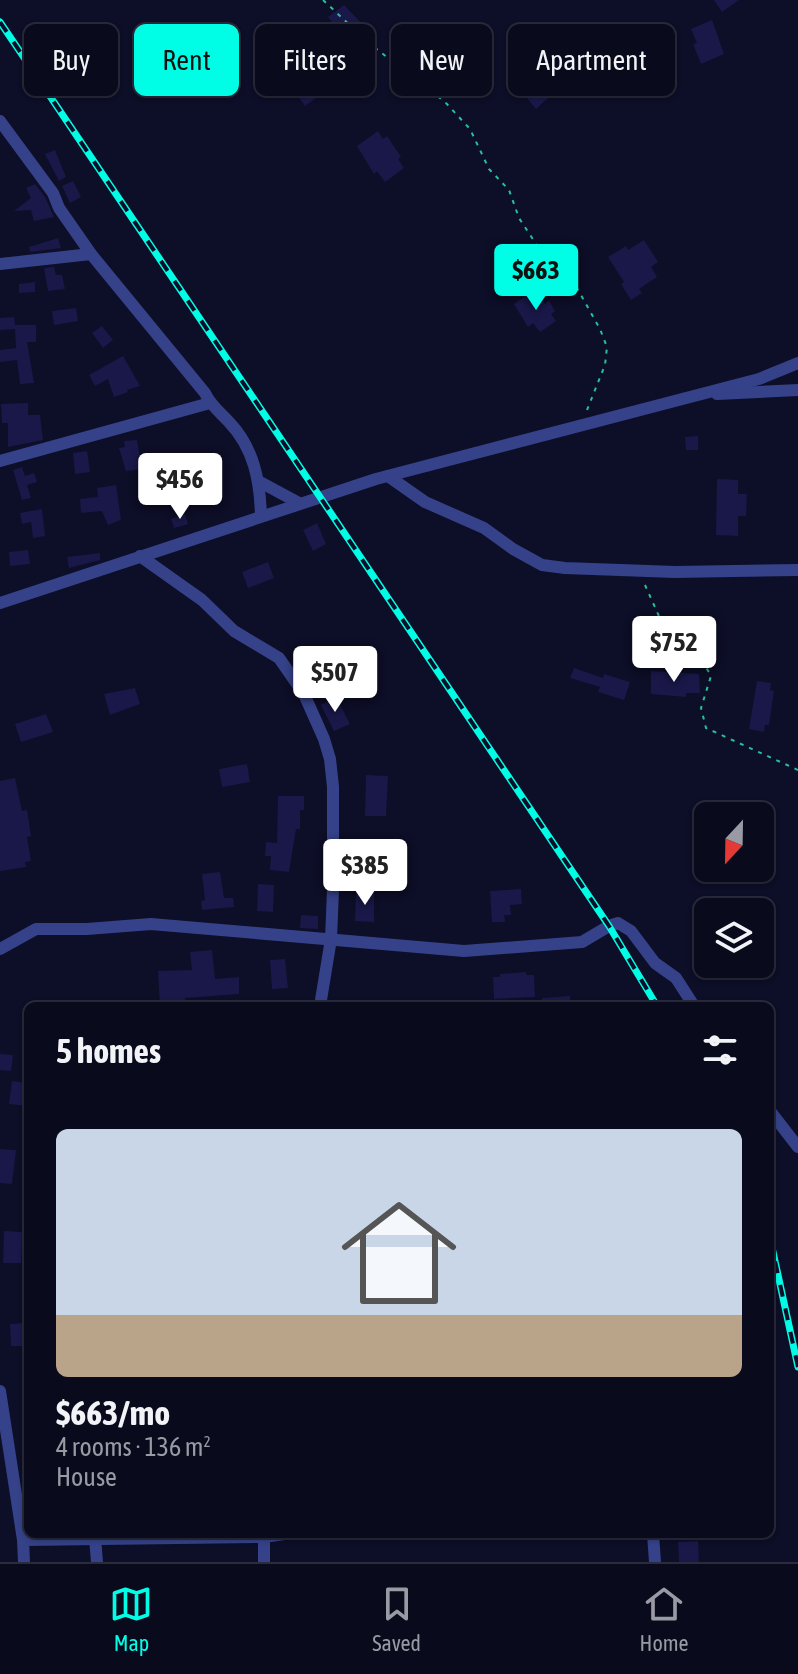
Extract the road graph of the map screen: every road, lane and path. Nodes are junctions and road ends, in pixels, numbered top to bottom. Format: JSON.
{"nodes":[{"id":1,"x":323,"y":0,"type":"edge"},
{"id":2,"x":0,"y":121,"type":"edge"},
{"id":3,"x":91,"y":254,"type":"junction"},
{"id":4,"x":0,"y":264,"type":"edge"},
{"id":5,"x":798,"y":363,"type":"edge"},
{"id":6,"x":798,"y":390,"type":"edge"},
{"id":7,"x":699,"y":394,"type":"junction"},
{"id":8,"x":210,"y":403,"type":"junction"},
{"id":9,"x":580,"y":425,"type":"junction"},
{"id":10,"x":0,"y":461,"type":"edge"},
{"id":11,"x":388,"y":476,"type":"junction"},
{"id":12,"x":260,"y":482,"type":"junction"},
{"id":13,"x":299,"y":503,"type":"junction"},
{"id":14,"x":261,"y":516,"type":"junction"},
{"id":15,"x":140,"y":556,"type":"junction"},
{"id":16,"x":630,"y":570,"type":"junction"},
{"id":17,"x":798,"y":570,"type":"edge"},
{"id":18,"x":0,"y":603,"type":"edge"},
{"id":19,"x":798,"y":770,"type":"edge"},
{"id":20,"x":331,"y":939,"type":"junction"},
{"id":21,"x":0,"y":949,"type":"edge"},
{"id":22,"x":321,"y":1002,"type":"edge"},
{"id":23,"x":691,"y":1002,"type":"edge"},
{"id":24,"x":774,"y":1116,"type":"edge"},
{"id":25,"x":798,"y":1147,"type":"edge"},
{"id":26,"x":0,"y":1391,"type":"edge"},
{"id":27,"x":95,"y":1538,"type":"joint"},
{"id":28,"x":264,"y":1538,"type":"edge"},
{"id":29,"x":653,"y":1538,"type":"edge"},
{"id":30,"x":23,"y":1540,"type":"junction"},
{"id":31,"x":24,"y":1562,"type":"edge"},
{"id":32,"x":97,"y":1562,"type":"edge"},
{"id":33,"x":264,"y":1562,"type":"edge"},
{"id":34,"x":655,"y":1562,"type":"edge"}],
"edges":[{"from":1,"to":9,"type":"path"},
{"from":2,"to":3,"type":"street"},
{"from":3,"to":4,"type":"street"},
{"from":3,"to":8,"type":"street"},
{"from":5,"to":7,"type":"street"},
{"from":6,"to":7,"type":"street"},
{"from":7,"to":9,"type":"street"},
{"from":8,"to":10,"type":"street"},
{"from":8,"to":12,"type":"street"},
{"from":9,"to":11,"type":"street"},
{"from":11,"to":13,"type":"street"},
{"from":11,"to":16,"type":"street"},
{"from":12,"to":13,"type":"street"},
{"from":12,"to":14,"type":"street"},
{"from":13,"to":14,"type":"street"},
{"from":14,"to":15,"type":"street"},
{"from":15,"to":18,"type":"street"},
{"from":15,"to":20,"type":"street"},
{"from":16,"to":17,"type":"street"},
{"from":16,"to":19,"type":"path"},
{"from":20,"to":21,"type":"street"},
{"from":20,"to":22,"type":"street"},
{"from":20,"to":23,"type":"street"},
{"from":24,"to":25,"type":"street"},
{"from":26,"to":30,"type":"street"},
{"from":27,"to":30,"type":"street"},
{"from":27,"to":32,"type":"street"},
{"from":28,"to":33,"type":"street"},
{"from":29,"to":34,"type":"street"},
{"from":30,"to":31,"type":"street"}]}
